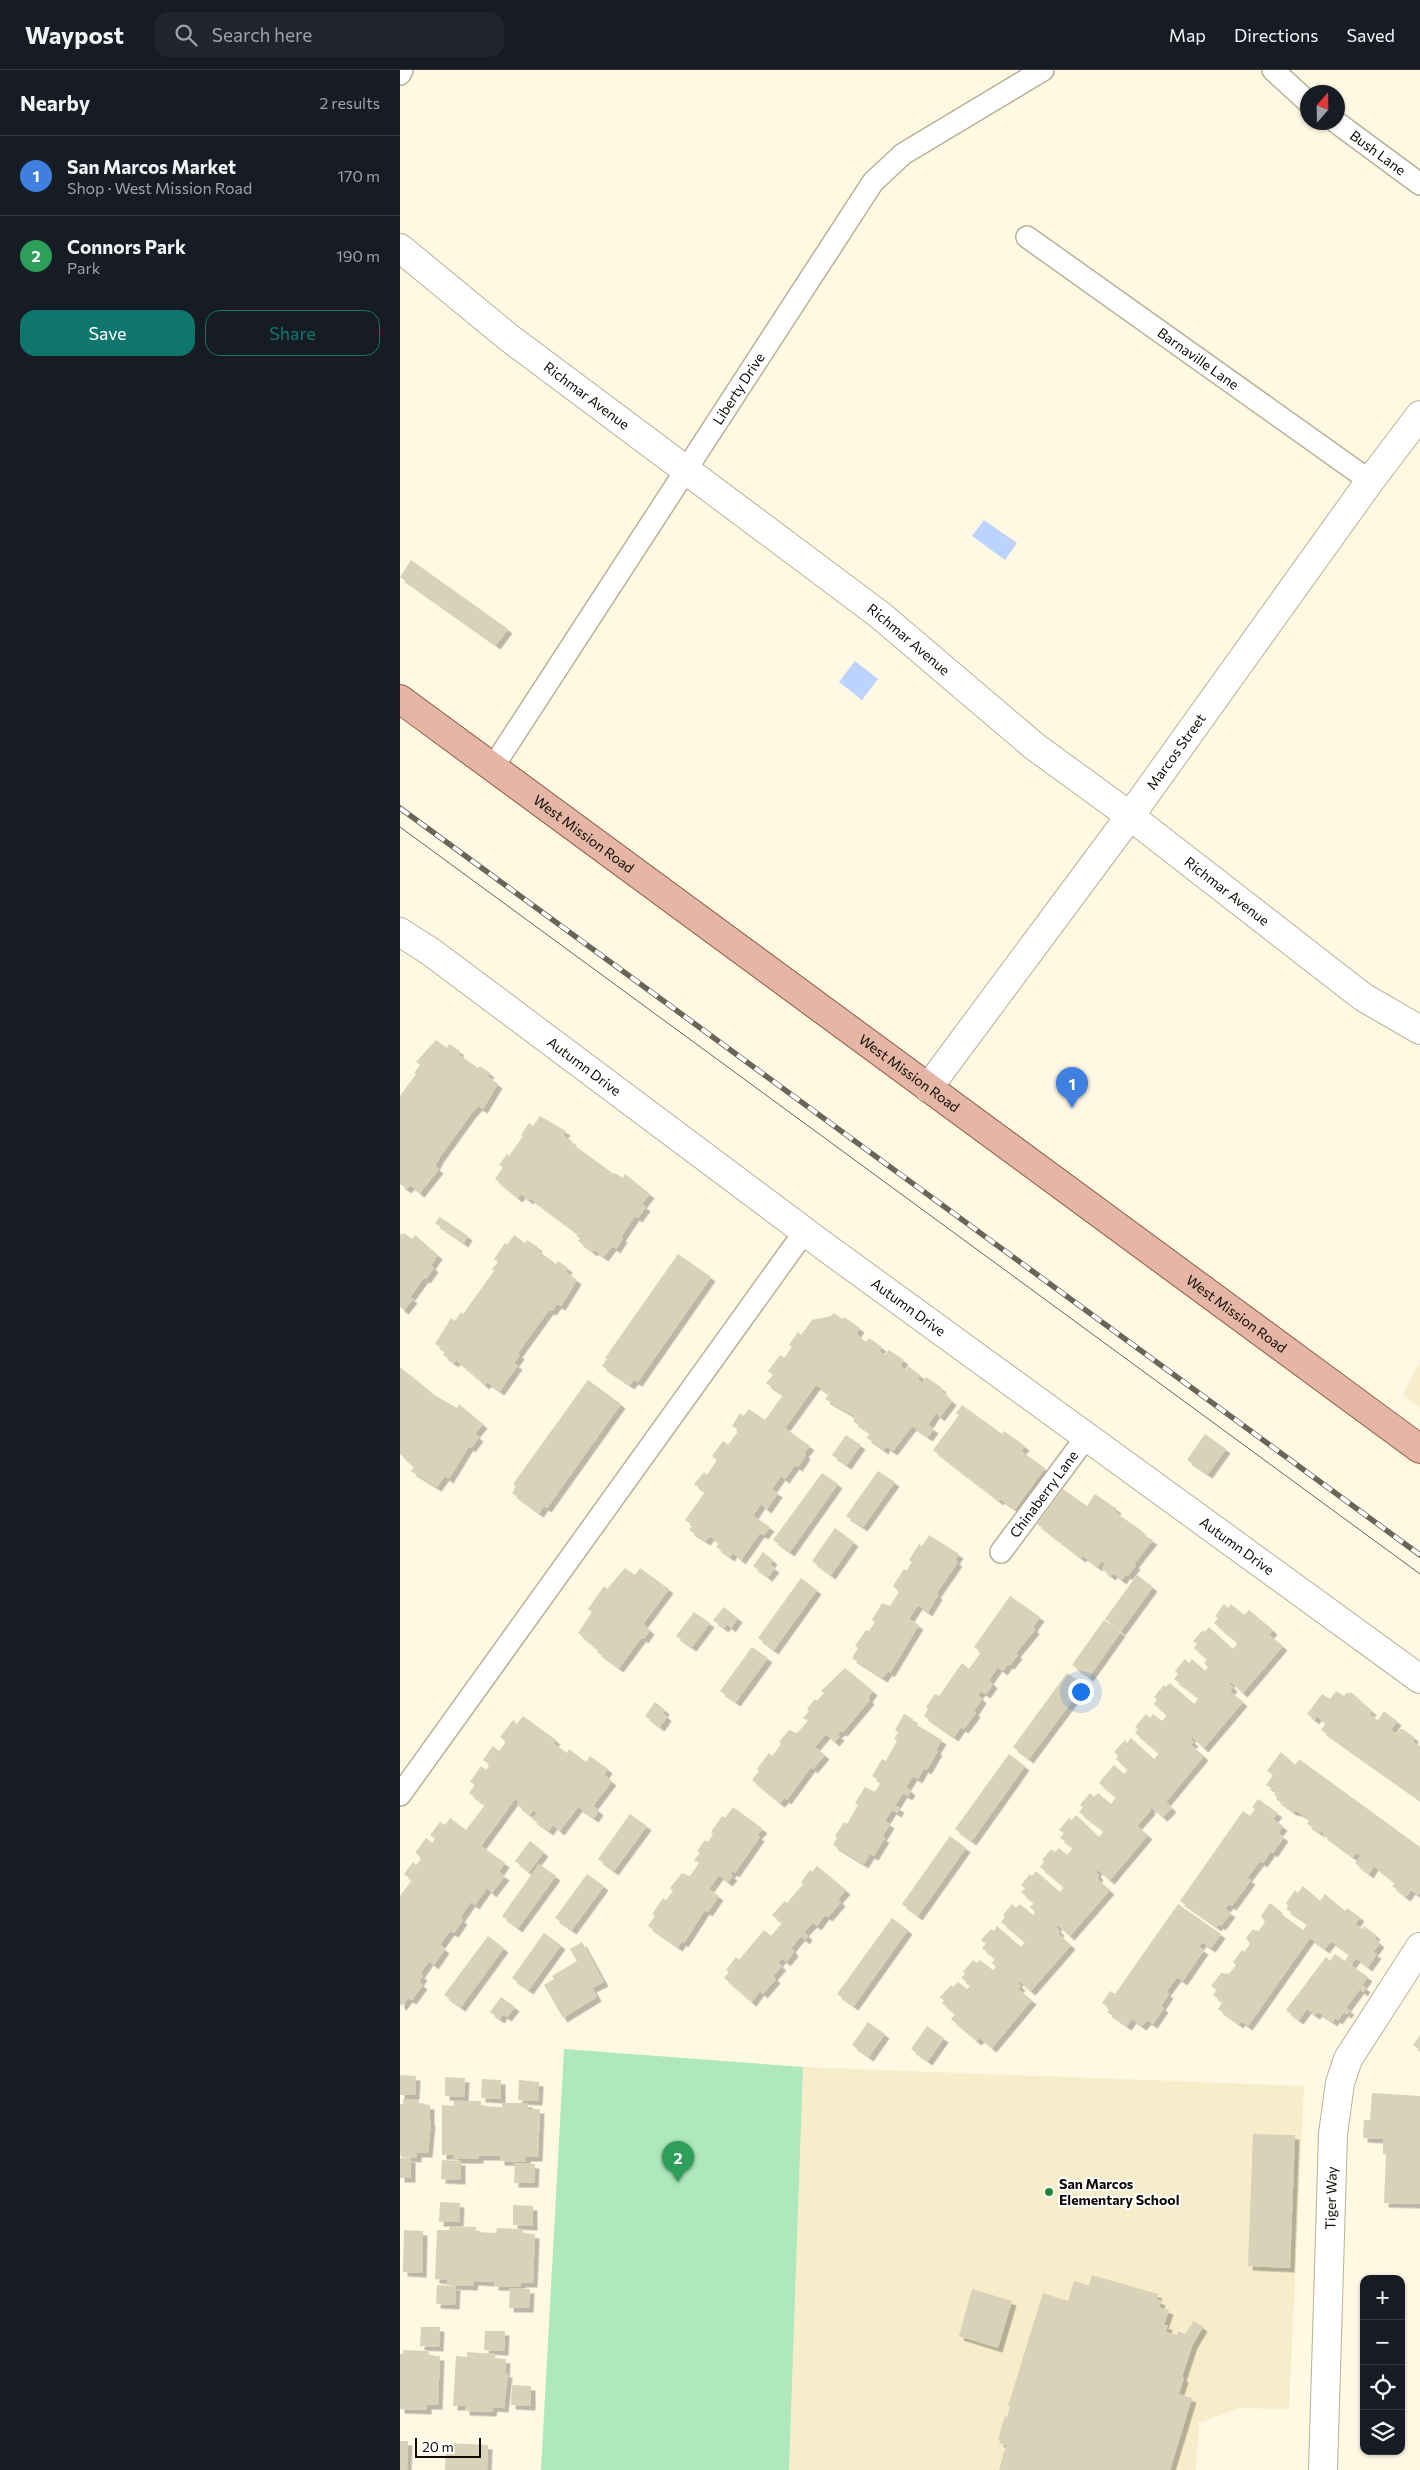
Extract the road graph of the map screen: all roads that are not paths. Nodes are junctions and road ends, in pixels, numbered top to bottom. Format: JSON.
{"nodes":[{"id":1,"x":402,"y":70,"type":"edge"},
{"id":2,"x":1043,"y":70,"type":"edge"},
{"id":3,"x":1273,"y":70,"type":"edge"},
{"id":4,"x":400,"y":74,"type":"edge"},
{"id":5,"x":1300,"y":95,"type":"edge"},
{"id":6,"x":1345,"y":129,"type":"edge"},
{"id":7,"x":1420,"y":184,"type":"edge"},
{"id":8,"x":1027,"y":237,"type":"dead end"},
{"id":9,"x":400,"y":248,"type":"edge"},
{"id":10,"x":1420,"y":415,"type":"edge"},
{"id":11,"x":687,"y":470,"type":"junction"},
{"id":12,"x":1370,"y":481,"type":"junction"},
{"id":13,"x":400,"y":699,"type":"edge"},
{"id":14,"x":493,"y":767,"type":"junction"},
{"id":15,"x":1130,"y":816,"type":"junction"},
{"id":16,"x":400,"y":932,"type":"edge"},
{"id":17,"x":1420,"y":1030,"type":"edge"},
{"id":18,"x":928,"y":1088,"type":"junction"},
{"id":19,"x":805,"y":1231,"type":"junction"},
{"id":20,"x":1087,"y":1436,"type":"junction"},
{"id":21,"x":1420,"y":1449,"type":"edge"},
{"id":22,"x":1001,"y":1552,"type":"dead end"},
{"id":23,"x":1420,"y":1680,"type":"edge"},
{"id":24,"x":400,"y":1794,"type":"edge"},
{"id":25,"x":1420,"y":1947,"type":"edge"},
{"id":26,"x":1323,"y":2470,"type":"edge"}],
"edges":[{"from":1,"to":4,"type":"street"},
{"from":2,"to":11,"type":"street","name":"Liberty Drive"},
{"from":3,"to":5,"type":"street"},
{"from":6,"to":7,"type":"street","name":"Bush Lane"},
{"from":8,"to":12,"type":"street","name":"Barnaville Lane"},
{"from":9,"to":11,"type":"street","name":"Richmar Avenue"},
{"from":10,"to":12,"type":"street","name":"Marcos Street"},
{"from":11,"to":14,"type":"street","name":"Liberty Drive"},
{"from":11,"to":15,"type":"street","name":"Richmar Avenue"},
{"from":12,"to":15,"type":"street","name":"Marcos Street"},
{"from":13,"to":14,"type":"main road","name":"West Mission Road"},
{"from":14,"to":18,"type":"main road","name":"West Mission Road"},
{"from":15,"to":17,"type":"street","name":"Richmar Avenue"},
{"from":15,"to":18,"type":"street","name":"Marcos Street"},
{"from":16,"to":19,"type":"street","name":"Autumn Drive"},
{"from":18,"to":21,"type":"main road","name":"West Mission Road"},
{"from":19,"to":20,"type":"street","name":"Autumn Drive"},
{"from":19,"to":24,"type":"street"},
{"from":20,"to":22,"type":"street","name":"Chinaberry Lane"},
{"from":20,"to":23,"type":"street","name":"Autumn Drive"},
{"from":25,"to":26,"type":"street","name":"Tiger Way"}]}
